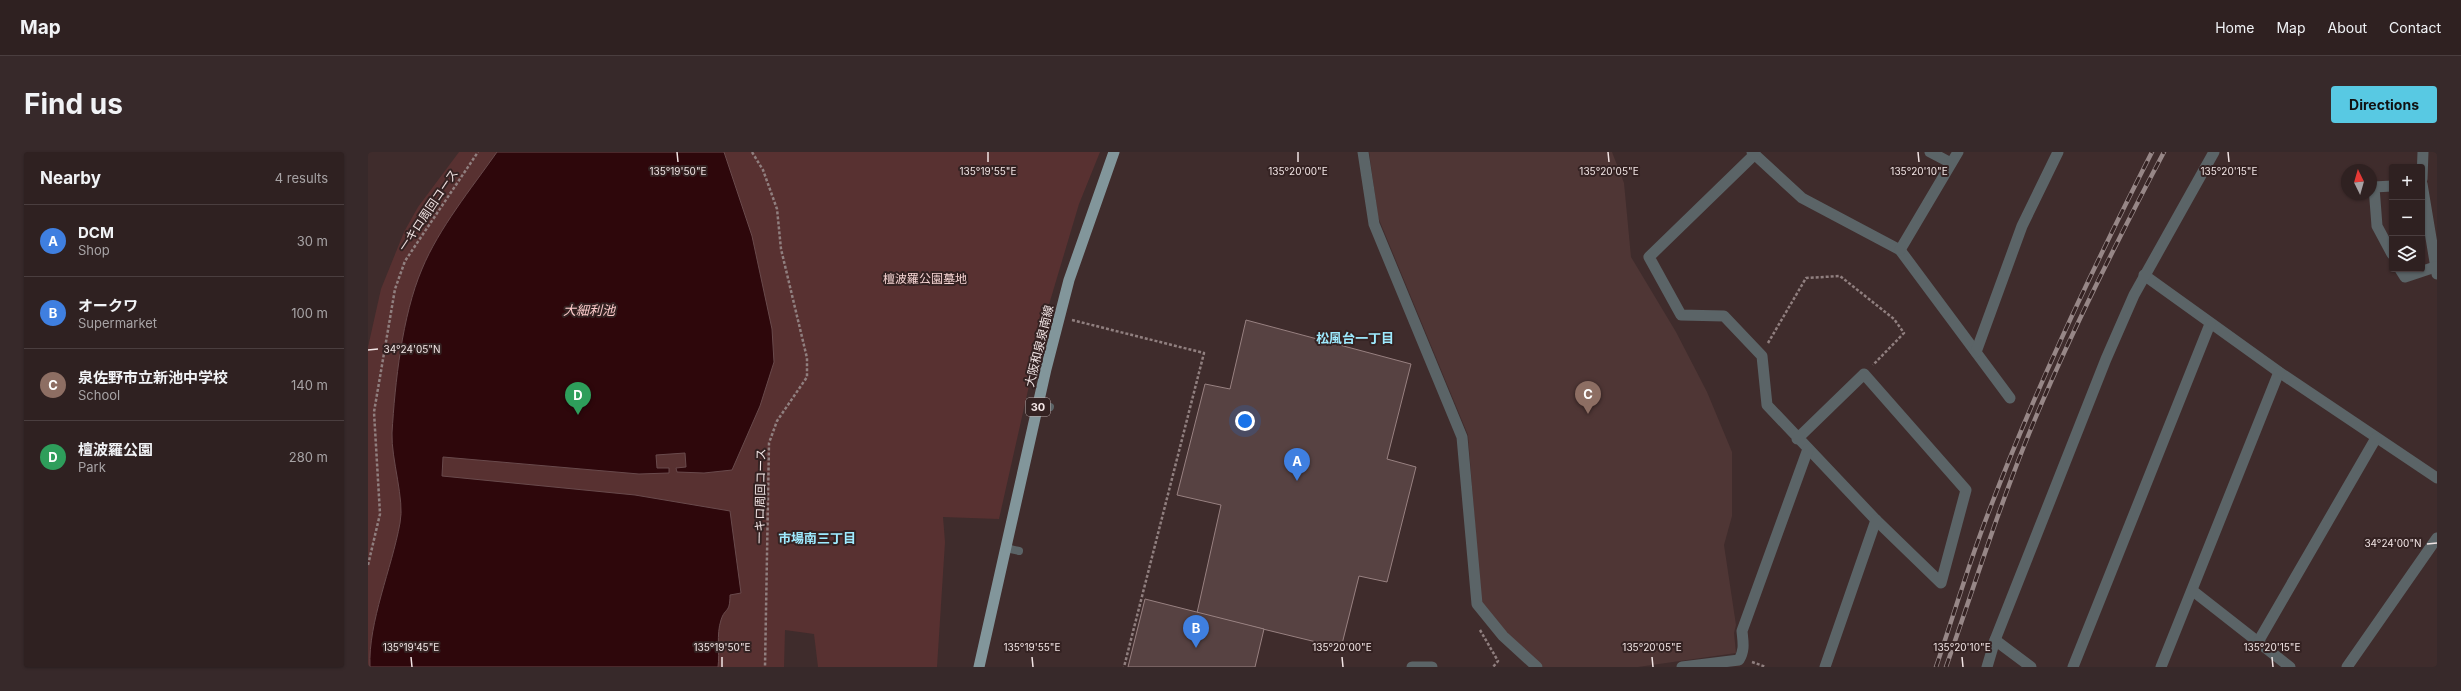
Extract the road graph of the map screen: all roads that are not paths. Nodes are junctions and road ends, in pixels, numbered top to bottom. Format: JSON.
{"nodes":[{"id":1,"x":1114,"y":152,"type":"edge"},
{"id":2,"x":1363,"y":152,"type":"edge"},
{"id":3,"x":1930,"y":152,"type":"edge"},
{"id":4,"x":1958,"y":152,"type":"edge"},
{"id":5,"x":2058,"y":152,"type":"edge"},
{"id":6,"x":2214,"y":152,"type":"edge"},
{"id":7,"x":2423,"y":152,"type":"edge"},
{"id":8,"x":1754,"y":153,"type":"edge"},
{"id":9,"x":1951,"y":163,"type":"junction"},
{"id":10,"x":2423,"y":164,"type":"edge"},
{"id":11,"x":2389,"y":186,"type":"edge"},
{"id":12,"x":2425,"y":200,"type":"edge"},
{"id":13,"x":2389,"y":248,"type":"edge"},
{"id":14,"x":1900,"y":250,"type":"junction"},
{"id":15,"x":2436,"y":271,"type":"edge"},
{"id":16,"x":2402,"y":272,"type":"edge"},
{"id":17,"x":2144,"y":275,"type":"junction"},
{"id":18,"x":2210,"y":324,"type":"junction"},
{"id":19,"x":1976,"y":352,"type":"junction"},
{"id":20,"x":2279,"y":372,"type":"junction"},
{"id":21,"x":2010,"y":398,"type":"dead end"},
{"id":22,"x":1038,"y":404,"type":"junction"},
{"id":23,"x":1050,"y":407,"type":"dead end"},
{"id":24,"x":2376,"y":438,"type":"junction"},
{"id":25,"x":1797,"y":439,"type":"junction"},
{"id":26,"x":1808,"y":449,"type":"junction"},
{"id":27,"x":2437,"y":478,"type":"edge"},
{"id":28,"x":1876,"y":520,"type":"junction"},
{"id":29,"x":2437,"y":538,"type":"edge"},
{"id":30,"x":1006,"y":548,"type":"junction"},
{"id":31,"x":1019,"y":551,"type":"dead end"},
{"id":32,"x":2193,"y":591,"type":"junction"},
{"id":33,"x":1995,"y":640,"type":"junction"},
{"id":34,"x":2258,"y":642,"type":"junction"},
{"id":35,"x":2163,"y":666,"type":"edge"},
{"id":36,"x":979,"y":667,"type":"edge"},
{"id":37,"x":1412,"y":667,"type":"edge"},
{"id":38,"x":1432,"y":667,"type":"edge"},
{"id":39,"x":1537,"y":667,"type":"edge"},
{"id":40,"x":1682,"y":667,"type":"edge"},
{"id":41,"x":1825,"y":667,"type":"edge"},
{"id":42,"x":1987,"y":667,"type":"edge"},
{"id":43,"x":2031,"y":667,"type":"edge"},
{"id":44,"x":2073,"y":667,"type":"edge"},
{"id":45,"x":2290,"y":667,"type":"edge"},
{"id":46,"x":2347,"y":667,"type":"edge"}],
"edges":[{"from":1,"to":22,"type":"main road","name":"大阪和泉泉南線","number":"30"},
{"from":2,"to":39,"type":"street"},
{"from":3,"to":9,"type":"street"},
{"from":4,"to":9,"type":"street"},
{"from":5,"to":19,"type":"street"},
{"from":6,"to":17,"type":"street"},
{"from":7,"to":10,"type":"street"},
{"from":8,"to":14,"type":"street"},
{"from":8,"to":25,"type":"street"},
{"from":9,"to":14,"type":"street"},
{"from":11,"to":13,"type":"street"},
{"from":12,"to":15,"type":"street"},
{"from":14,"to":19,"type":"street"},
{"from":15,"to":16,"type":"street"},
{"from":17,"to":18,"type":"street"},
{"from":17,"to":33,"type":"street"},
{"from":18,"to":20,"type":"street"},
{"from":18,"to":44,"type":"street"},
{"from":19,"to":21,"type":"street"},
{"from":20,"to":24,"type":"street"},
{"from":20,"to":32,"type":"street"},
{"from":22,"to":23,"type":"lane"},
{"from":22,"to":30,"type":"main road","name":"大阪和泉泉南線","number":"30"},
{"from":24,"to":27,"type":"street"},
{"from":24,"to":34,"type":"street"},
{"from":25,"to":26,"type":"street"},
{"from":25,"to":28,"type":"street"},
{"from":26,"to":28,"type":"street"},
{"from":26,"to":40,"type":"street"},
{"from":28,"to":41,"type":"street"},
{"from":29,"to":46,"type":"street"},
{"from":30,"to":31,"type":"lane"},
{"from":30,"to":36,"type":"main road","name":"大阪和泉泉南線","number":"30"},
{"from":32,"to":34,"type":"street"},
{"from":32,"to":35,"type":"street"},
{"from":33,"to":42,"type":"street"},
{"from":33,"to":43,"type":"street"},
{"from":34,"to":45,"type":"street"},
{"from":37,"to":38,"type":"street"}]}
